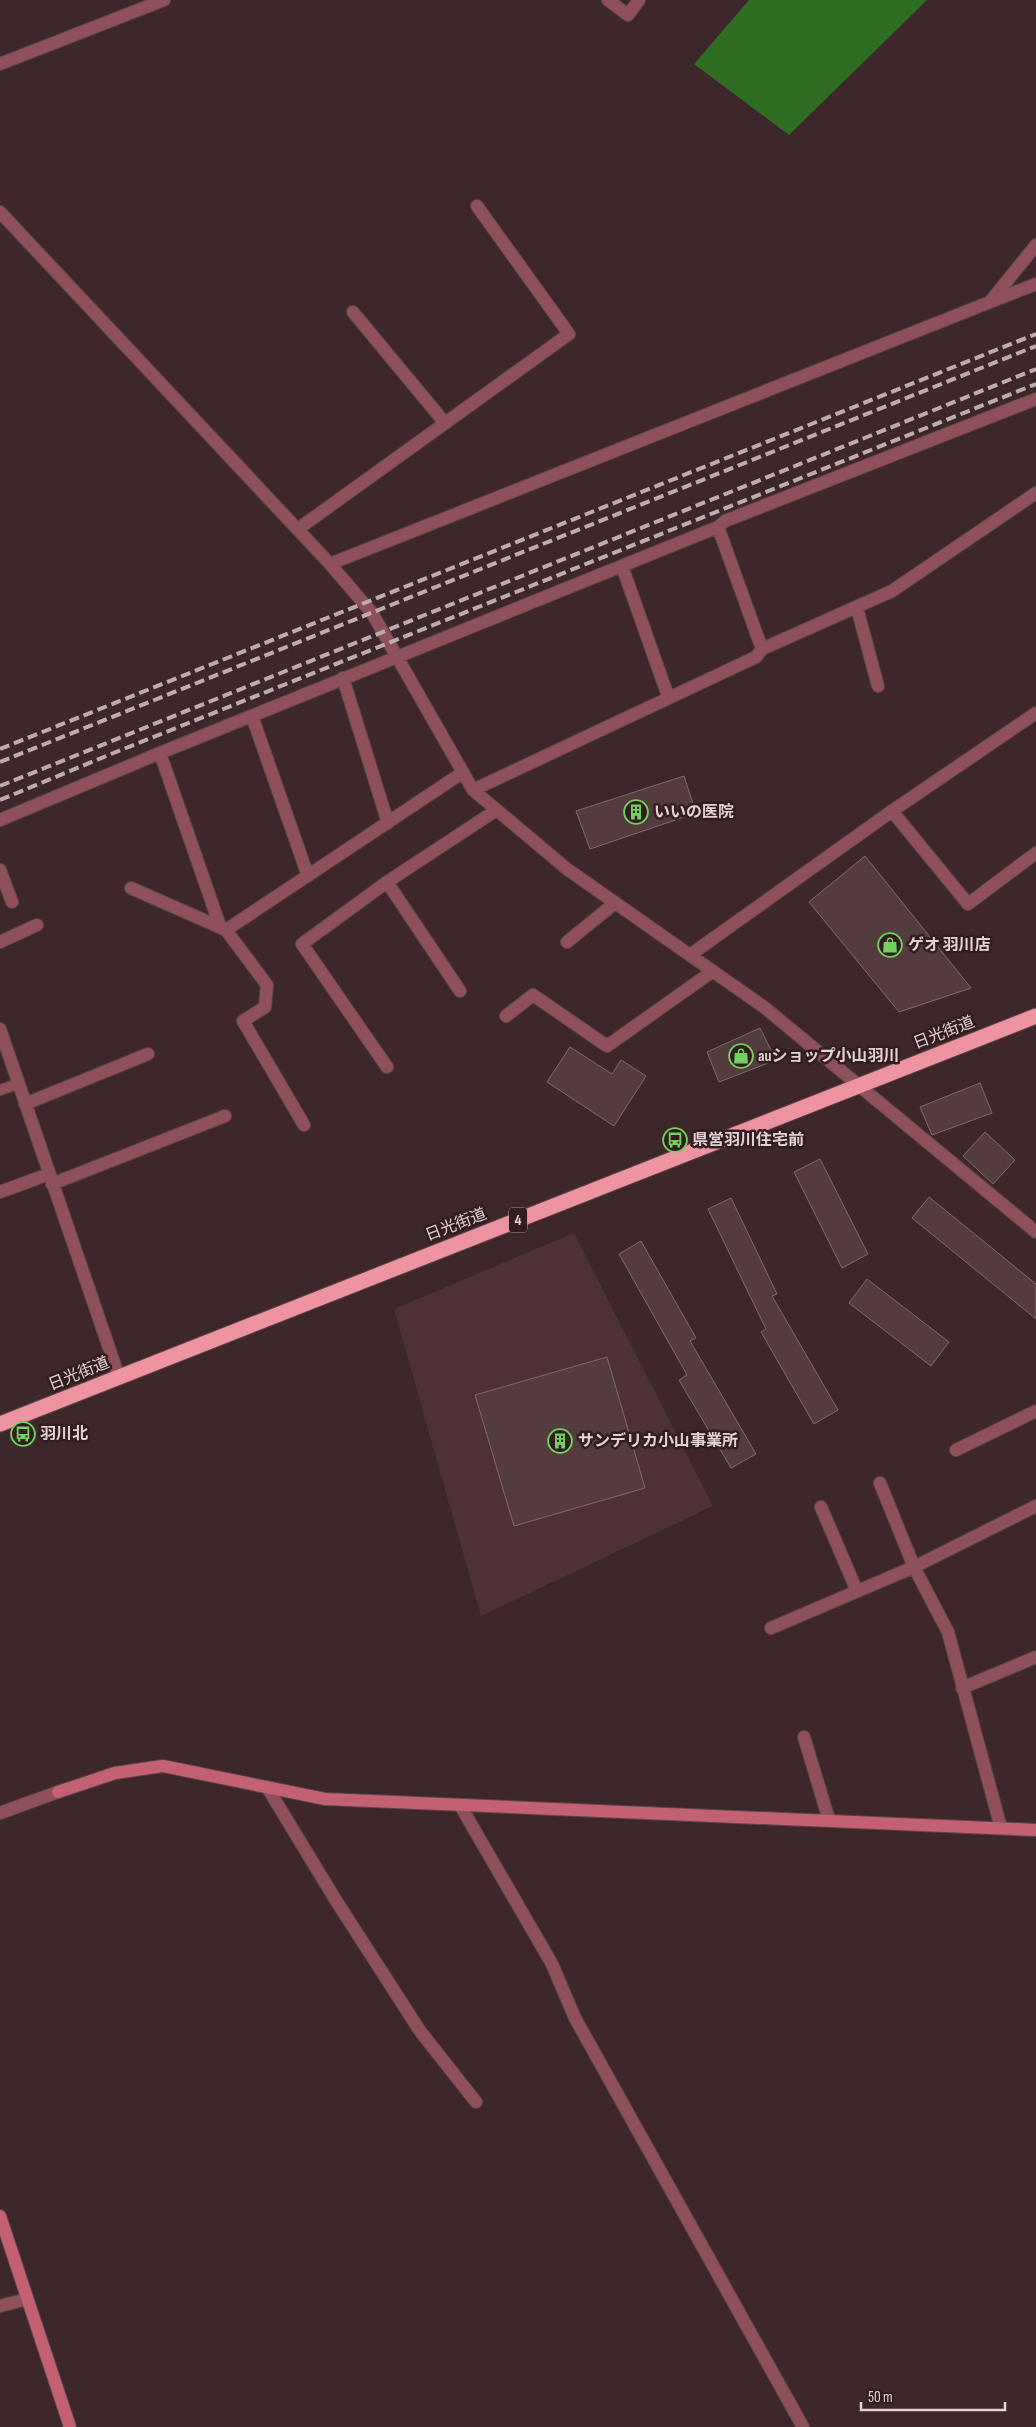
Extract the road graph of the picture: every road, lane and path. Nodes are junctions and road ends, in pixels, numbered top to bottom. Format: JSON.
{"nodes":[{"id":1,"x":164,"y":0,"type":"edge"},
{"id":2,"x":608,"y":0,"type":"edge"},
{"id":3,"x":639,"y":0,"type":"edge"},
{"id":4,"x":0,"y":64,"type":"edge"},
{"id":5,"x":477,"y":206,"type":"dead end"},
{"id":6,"x":0,"y":212,"type":"edge"},
{"id":7,"x":1036,"y":244,"type":"edge"},
{"id":8,"x":1036,"y":284,"type":"edge"},
{"id":9,"x":990,"y":302,"type":"junction"},
{"id":10,"x":353,"y":312,"type":"dead end"},
{"id":11,"x":1036,"y":399,"type":"edge"},
{"id":12,"x":445,"y":423,"type":"junction"},
{"id":13,"x":1036,"y":494,"type":"edge"},
{"id":14,"x":718,"y":527,"type":"junction"},
{"id":15,"x":298,"y":529,"type":"junction"},
{"id":16,"x":330,"y":564,"type":"junction"},
{"id":17,"x":622,"y":566,"type":"junction"},
{"id":18,"x":857,"y":608,"type":"junction"},
{"id":19,"x":762,"y":649,"type":"junction"},
{"id":20,"x":398,"y":657,"type":"junction"},
{"id":21,"x":343,"y":678,"type":"junction"},
{"id":22,"x":878,"y":686,"type":"dead end"},
{"id":23,"x":668,"y":696,"type":"junction"},
{"id":24,"x":1036,"y":713,"type":"edge"},
{"id":25,"x":252,"y":716,"type":"junction"},
{"id":26,"x":160,"y":752,"type":"junction"},
{"id":27,"x":462,"y":773,"type":"junction"},
{"id":28,"x":472,"y":790,"type":"junction"},
{"id":29,"x":496,"y":810,"type":"junction"},
{"id":30,"x":892,"y":811,"type":"junction"},
{"id":31,"x":0,"y":820,"type":"edge"},
{"id":32,"x":388,"y":823,"type":"junction"},
{"id":33,"x":1036,"y":852,"type":"edge"},
{"id":34,"x":0,"y":870,"type":"edge"},
{"id":35,"x":308,"y":876,"type":"junction"},
{"id":36,"x":387,"y":882,"type":"junction"},
{"id":37,"x":131,"y":888,"type":"dead end"},
{"id":38,"x":12,"y":902,"type":"dead end"},
{"id":39,"x":615,"y":902,"type":"junction"},
{"id":40,"x":37,"y":926,"type":"dead end"},
{"id":41,"x":223,"y":928,"type":"junction"},
{"id":42,"x":0,"y":942,"type":"edge"},
{"id":43,"x":568,"y":942,"type":"dead end"},
{"id":44,"x":690,"y":955,"type":"junction"},
{"id":45,"x":713,"y":971,"type":"junction"},
{"id":46,"x":460,"y":991,"type":"dead end"},
{"id":47,"x":506,"y":1016,"type":"dead end"},
{"id":48,"x":1036,"y":1016,"type":"edge"},
{"id":49,"x":0,"y":1029,"type":"edge"},
{"id":50,"x":148,"y":1054,"type":"dead end"},
{"id":51,"x":388,"y":1067,"type":"dead end"},
{"id":52,"x":18,"y":1084,"type":"junction"},
{"id":53,"x":857,"y":1086,"type":"junction"},
{"id":54,"x":0,"y":1090,"type":"edge"},
{"id":55,"x":25,"y":1104,"type":"junction"},
{"id":56,"x":224,"y":1116,"type":"dead end"},
{"id":57,"x":304,"y":1125,"type":"dead end"},
{"id":58,"x":51,"y":1179,"type":"junction"},
{"id":59,"x":0,"y":1192,"type":"edge"},
{"id":60,"x":1036,"y":1232,"type":"edge"},
{"id":61,"x":119,"y":1377,"type":"junction"},
{"id":62,"x":1036,"y":1411,"type":"edge"},
{"id":63,"x":0,"y":1424,"type":"edge"},
{"id":64,"x":956,"y":1450,"type":"dead end"},
{"id":65,"x":880,"y":1483,"type":"dead end"},
{"id":66,"x":1036,"y":1506,"type":"edge"},
{"id":67,"x":820,"y":1507,"type":"dead end"},
{"id":68,"x":914,"y":1567,"type":"junction"},
{"id":69,"x":857,"y":1591,"type":"junction"},
{"id":70,"x":771,"y":1628,"type":"dead end"},
{"id":71,"x":1036,"y":1657,"type":"edge"},
{"id":72,"x":962,"y":1688,"type":"junction"},
{"id":73,"x":804,"y":1737,"type":"dead end"},
{"id":74,"x":267,"y":1787,"type":"junction"},
{"id":75,"x":460,"y":1805,"type":"junction"},
{"id":76,"x":0,"y":1812,"type":"edge"},
{"id":77,"x":829,"y":1820,"type":"junction"},
{"id":78,"x":1000,"y":1828,"type":"junction"},
{"id":79,"x":1036,"y":1830,"type":"edge"},
{"id":80,"x":476,"y":2102,"type":"dead end"},
{"id":81,"x":0,"y":2216,"type":"edge"},
{"id":82,"x":27,"y":2299,"type":"junction"},
{"id":83,"x":0,"y":2306,"type":"edge"},
{"id":84,"x":70,"y":2427,"type":"edge"},
{"id":85,"x":803,"y":2427,"type":"edge"}],
"edges":[{"from":1,"to":4,"type":"street"},
{"from":2,"to":3,"type":"street"},
{"from":5,"to":12,"type":"street"},
{"from":6,"to":15,"type":"street"},
{"from":7,"to":9,"type":"street"},
{"from":8,"to":9,"type":"street"},
{"from":9,"to":16,"type":"street"},
{"from":10,"to":12,"type":"street"},
{"from":11,"to":14,"type":"street"},
{"from":12,"to":15,"type":"street"},
{"from":13,"to":18,"type":"street"},
{"from":14,"to":17,"type":"street"},
{"from":14,"to":19,"type":"street"},
{"from":15,"to":16,"type":"street"},
{"from":16,"to":20,"type":"street"},
{"from":17,"to":20,"type":"street"},
{"from":17,"to":23,"type":"street"},
{"from":18,"to":19,"type":"street"},
{"from":18,"to":22,"type":"street"},
{"from":19,"to":23,"type":"street"},
{"from":20,"to":21,"type":"street"},
{"from":20,"to":27,"type":"street"},
{"from":21,"to":25,"type":"street"},
{"from":21,"to":32,"type":"street"},
{"from":23,"to":28,"type":"street"},
{"from":24,"to":30,"type":"street"},
{"from":25,"to":26,"type":"street"},
{"from":25,"to":35,"type":"street"},
{"from":26,"to":31,"type":"street"},
{"from":26,"to":41,"type":"street"},
{"from":27,"to":28,"type":"street"},
{"from":27,"to":32,"type":"street"},
{"from":28,"to":29,"type":"street"},
{"from":29,"to":36,"type":"street"},
{"from":29,"to":39,"type":"street"},
{"from":30,"to":33,"type":"street"},
{"from":30,"to":44,"type":"street"},
{"from":32,"to":35,"type":"street"},
{"from":34,"to":38,"type":"street"},
{"from":35,"to":41,"type":"street"},
{"from":36,"to":46,"type":"street"},
{"from":36,"to":51,"type":"street"},
{"from":37,"to":41,"type":"street"},
{"from":39,"to":43,"type":"street"},
{"from":39,"to":44,"type":"street"},
{"from":40,"to":42,"type":"street"},
{"from":41,"to":57,"type":"street"},
{"from":44,"to":45,"type":"street"},
{"from":45,"to":47,"type":"street"},
{"from":45,"to":53,"type":"street"},
{"from":48,"to":53,"type":"highway","name":"日光街道","number":"4"},
{"from":49,"to":52,"type":"street"},
{"from":50,"to":55,"type":"street"},
{"from":52,"to":54,"type":"lane"},
{"from":52,"to":55,"type":"street"},
{"from":53,"to":60,"type":"street"},
{"from":53,"to":61,"type":"highway","name":"日光街道","number":"4"},
{"from":55,"to":58,"type":"street"},
{"from":56,"to":58,"type":"street"},
{"from":58,"to":59,"type":"street"},
{"from":58,"to":61,"type":"street"},
{"from":61,"to":63,"type":"highway","name":"日光街道","number":"4"},
{"from":62,"to":64,"type":"street"},
{"from":65,"to":68,"type":"street"},
{"from":66,"to":68,"type":"street"},
{"from":67,"to":69,"type":"street"},
{"from":68,"to":69,"type":"street"},
{"from":68,"to":72,"type":"street"},
{"from":69,"to":70,"type":"street"},
{"from":71,"to":72,"type":"street"},
{"from":72,"to":78,"type":"street"},
{"from":73,"to":77,"type":"street"},
{"from":74,"to":75,"type":"street"},
{"from":74,"to":76,"type":"street"},
{"from":74,"to":80,"type":"street"},
{"from":75,"to":77,"type":"street"},
{"from":75,"to":85,"type":"street"},
{"from":77,"to":78,"type":"street"},
{"from":78,"to":79,"type":"street"},
{"from":81,"to":82,"type":"street"},
{"from":82,"to":83,"type":"street"},
{"from":82,"to":84,"type":"street"}]}
